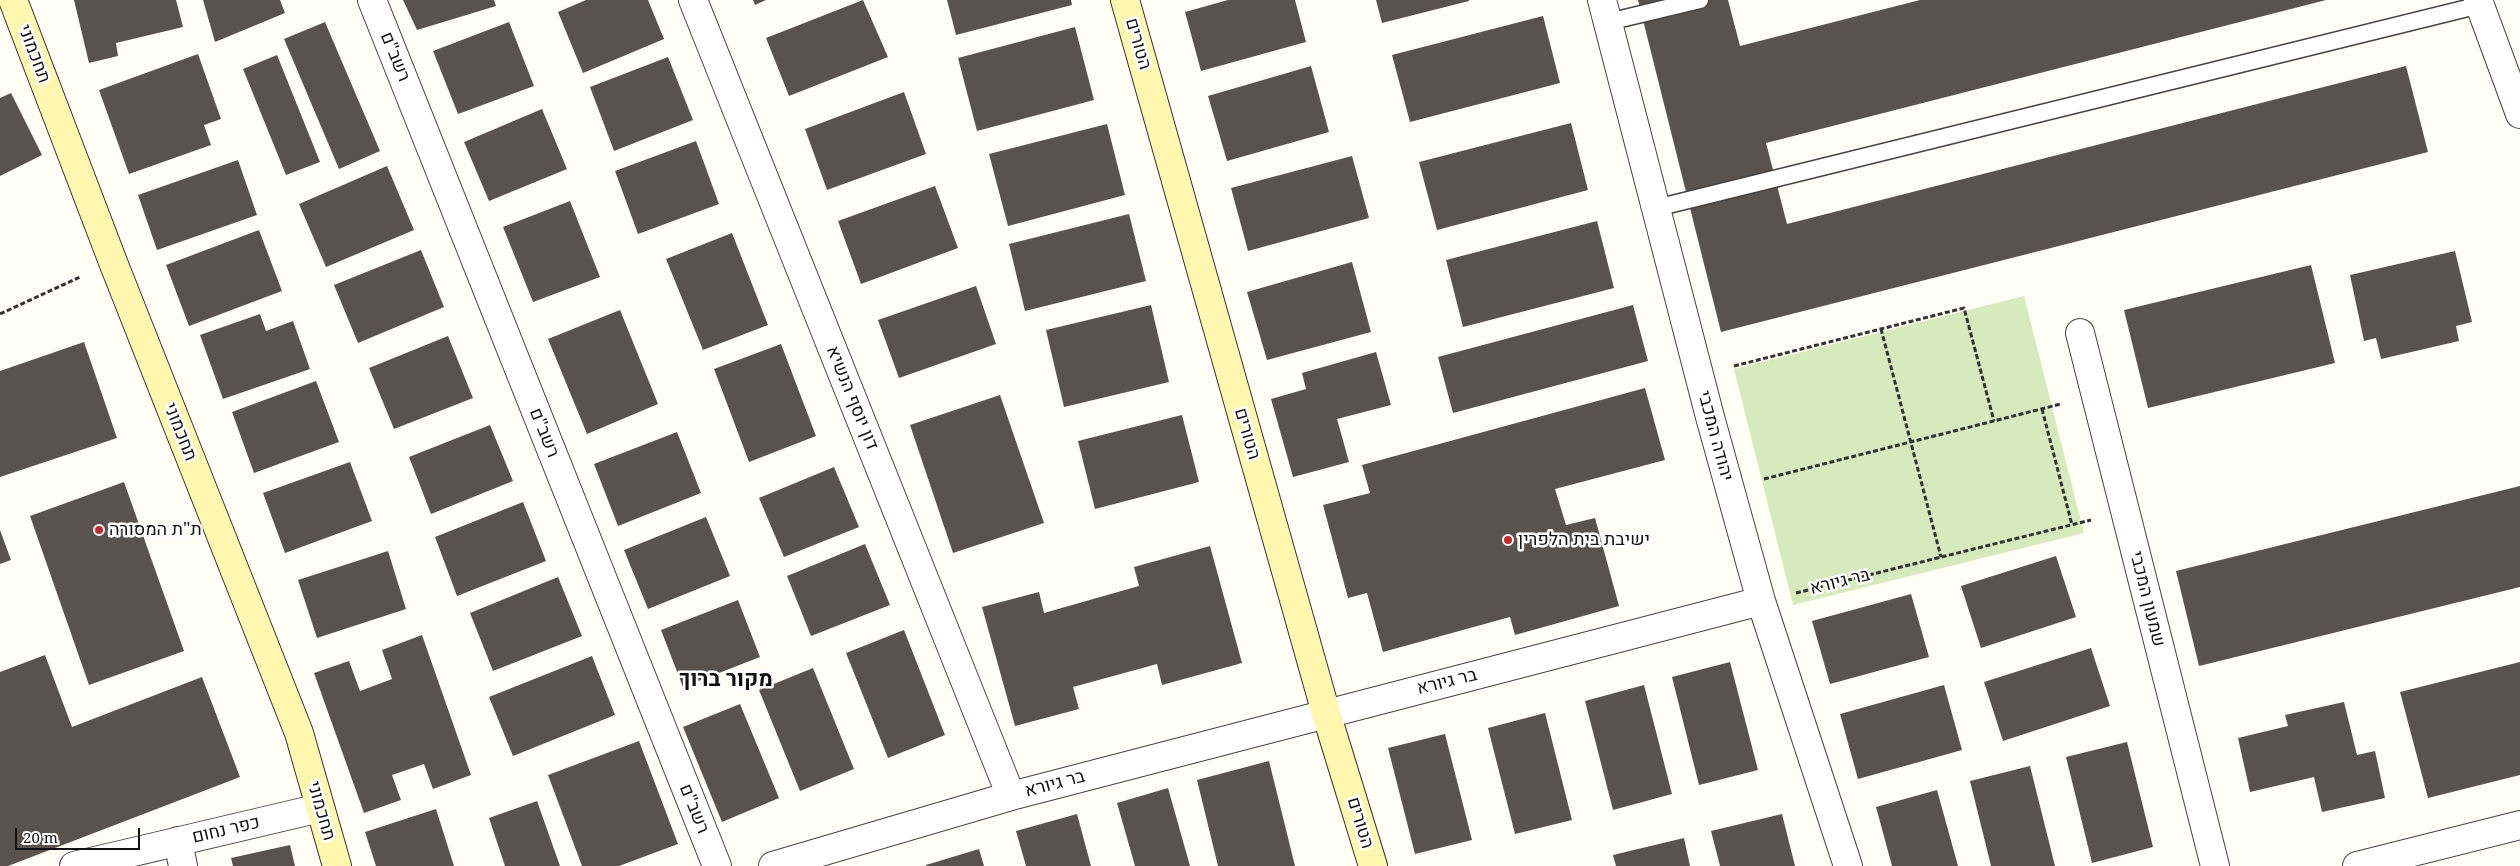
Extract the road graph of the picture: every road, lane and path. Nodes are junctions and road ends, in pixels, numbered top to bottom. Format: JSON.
{"nodes":[{"id":1,"x":13,"y":0,"type":"edge"},
{"id":2,"x":372,"y":0,"type":"edge"},
{"id":3,"x":693,"y":0,"type":"edge"},
{"id":4,"x":1125,"y":0,"type":"edge"},
{"id":5,"x":1700,"y":0,"type":"edge"},
{"id":6,"x":2479,"y":2,"type":"edge"},
{"id":7,"x":1605,"y":11,"type":"edge"},
{"id":8,"x":2520,"y":114,"type":"edge"},
{"id":9,"x":1656,"y":208,"type":"junction"},
{"id":10,"x":113,"y":262,"type":"junction"},
{"id":11,"x":0,"y":314,"type":"edge"},
{"id":12,"x":1881,"y":329,"type":"junction"},
{"id":13,"x":2080,"y":333,"type":"dead end"},
{"id":14,"x":1699,"y":375,"type":"junction"},
{"id":15,"x":2096,"y":395,"type":"junction"},
{"id":16,"x":2042,"y":409,"type":"junction"},
{"id":17,"x":1994,"y":421,"type":"junction"},
{"id":18,"x":1911,"y":442,"type":"junction"},
{"id":19,"x":1730,"y":488,"type":"junction"},
{"id":20,"x":2125,"y":512,"type":"junction"},
{"id":21,"x":2072,"y":525,"type":"junction"},
{"id":22,"x":1941,"y":557,"type":"junction"},
{"id":23,"x":1761,"y":601,"type":"junction"},
{"id":24,"x":1326,"y":713,"type":"junction"},
{"id":25,"x":1011,"y":796,"type":"junction"},
{"id":26,"x":320,"y":808,"type":"junction"},
{"id":27,"x":2520,"y":825,"type":"edge"},
{"id":28,"x":181,"y":854,"type":"edge"},
{"id":29,"x":74,"y":866,"type":"edge"},
{"id":30,"x":337,"y":866,"type":"edge"},
{"id":31,"x":717,"y":866,"type":"edge"},
{"id":32,"x":773,"y":866,"type":"edge"},
{"id":33,"x":1374,"y":866,"type":"edge"},
{"id":34,"x":1848,"y":866,"type":"edge"},
{"id":35,"x":2215,"y":866,"type":"edge"},
{"id":36,"x":2357,"y":866,"type":"edge"}],
"edges":[{"from":1,"to":10,"type":"street","name":"תחכמוני"},
{"from":2,"to":31,"type":"street","name":"רשב\"ם"},
{"from":3,"to":25,"type":"street","name":"דון יוסף הנשיא"},
{"from":4,"to":24,"type":"street","name":"הטורים"},
{"from":5,"to":7,"type":"lane"},
{"from":6,"to":8,"type":"street"},
{"from":6,"to":9,"type":"lane"},
{"from":7,"to":9,"type":"street","name":"יהודה המכבי"},
{"from":9,"to":14,"type":"street","name":"יהודה המכבי"},
{"from":10,"to":11,"type":"path"},
{"from":10,"to":26,"type":"street","name":"תחכמוני"},
{"from":12,"to":14,"type":"path"},
{"from":12,"to":17,"type":"path"},
{"from":12,"to":18,"type":"path"},
{"from":13,"to":15,"type":"street","name":"שמעון המכבי"},
{"from":14,"to":19,"type":"street","name":"יהודה המכבי"},
{"from":15,"to":16,"type":"path"},
{"from":15,"to":20,"type":"street","name":"שמעון המכבי"},
{"from":16,"to":17,"type":"path"},
{"from":16,"to":21,"type":"path"},
{"from":17,"to":18,"type":"path"},
{"from":18,"to":19,"type":"path"},
{"from":18,"to":22,"type":"path"},
{"from":19,"to":23,"type":"street","name":"יהודה המכבי"},
{"from":20,"to":21,"type":"path","name":"בר גיורא"},
{"from":20,"to":35,"type":"street","name":"שמעון המכבי"},
{"from":21,"to":22,"type":"path","name":"בר גיורא"},
{"from":22,"to":23,"type":"path","name":"בר גיורא"},
{"from":23,"to":24,"type":"street","name":"בר גיורא"},
{"from":23,"to":34,"type":"street","name":"יהודה המכבי"},
{"from":24,"to":25,"type":"street","name":"בר גיורא"},
{"from":24,"to":33,"type":"street","name":"הטורים"},
{"from":25,"to":32,"type":"street","name":"בר גיורא"},
{"from":26,"to":28,"type":"street","name":"כפר נחום"},
{"from":26,"to":30,"type":"street","name":"תחכמוני"},
{"from":27,"to":36,"type":"street"},
{"from":28,"to":29,"type":"street","name":"כפר נחום"}]}
